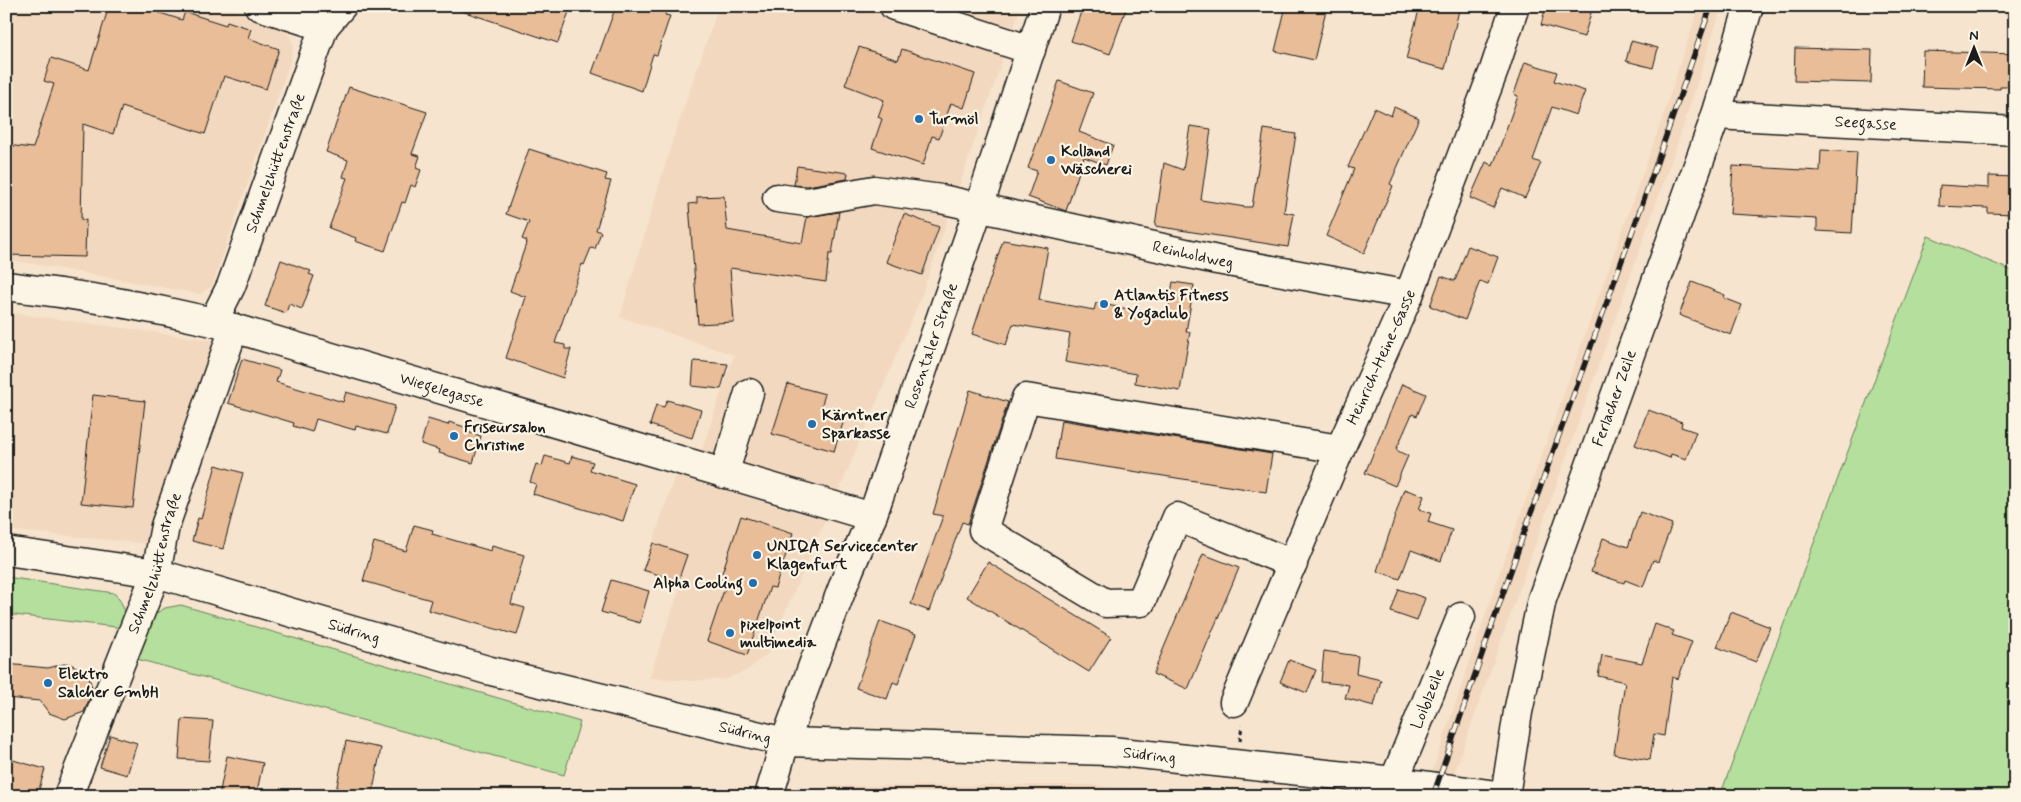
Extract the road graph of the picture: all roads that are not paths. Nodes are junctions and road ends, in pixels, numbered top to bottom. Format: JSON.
{"nodes":[{"id":1,"x":260,"y":6,"type":"edge"},
{"id":2,"x":342,"y":6,"type":"edge"},
{"id":3,"x":894,"y":6,"type":"edge"},
{"id":4,"x":1045,"y":6,"type":"edge"},
{"id":5,"x":1515,"y":6,"type":"edge"},
{"id":6,"x":1749,"y":6,"type":"edge"},
{"id":7,"x":324,"y":27,"type":"junction"},
{"id":8,"x":1030,"y":50,"type":"junction"},
{"id":9,"x":1716,"y":115,"type":"junction"},
{"id":10,"x":2015,"y":131,"type":"edge"},
{"id":11,"x":777,"y":198,"type":"dead end"},
{"id":12,"x":979,"y":207,"type":"junction"},
{"id":13,"x":6,"y":286,"type":"edge"},
{"id":14,"x":1409,"y":295,"type":"junction"},
{"id":15,"x":224,"y":325,"type":"junction"},
{"id":16,"x":749,"y":393,"type":"dead end"},
{"id":17,"x":1340,"y":449,"type":"junction"},
{"id":18,"x":724,"y":474,"type":"junction"},
{"id":19,"x":872,"y":517,"type":"junction"},
{"id":20,"x":6,"y":551,"type":"edge"},
{"id":21,"x":1293,"y":564,"type":"junction"},
{"id":22,"x":156,"y":574,"type":"junction"},
{"id":23,"x":1461,"y":618,"type":"dead end"},
{"id":24,"x":1234,"y":702,"type":"road end"},
{"id":25,"x":785,"y":742,"type":"junction"},
{"id":26,"x":1394,"y":781,"type":"junction"},
{"id":27,"x":1493,"y":795,"type":"edge"},
{"id":28,"x":68,"y":796,"type":"edge"},
{"id":29,"x":768,"y":796,"type":"edge"}],
"edges":[{"from":1,"to":7,"type":"street"},
{"from":2,"to":7,"type":"street","name":"Schmelzhüttenstraße"},
{"from":3,"to":8,"type":"street"},
{"from":4,"to":8,"type":"street","name":"Rosentaler Straße"},
{"from":5,"to":14,"type":"street","name":"Heinrich-Heine-Gasse"},
{"from":6,"to":9,"type":"street","name":"Ferlacher Zeile"},
{"from":7,"to":15,"type":"street","name":"Schmelzhüttenstraße"},
{"from":8,"to":12,"type":"street","name":"Rosentaler Straße"},
{"from":9,"to":10,"type":"street","name":"Seegasse"},
{"from":9,"to":27,"type":"street","name":"Ferlacher Zeile"},
{"from":11,"to":12,"type":"street","name":"Reinholdweg"},
{"from":12,"to":14,"type":"street","name":"Reinholdweg"},
{"from":12,"to":19,"type":"street","name":"Rosentaler Straße"},
{"from":13,"to":15,"type":"street","name":"Wiegelegasse"},
{"from":14,"to":17,"type":"street","name":"Heinrich-Heine-Gasse"},
{"from":15,"to":18,"type":"street","name":"Wiegelegasse"},
{"from":15,"to":22,"type":"street","name":"Schmelzhüttenstraße"},
{"from":16,"to":18,"type":"street"},
{"from":17,"to":21,"type":"street","name":"Heinrich-Heine-Gasse"},
{"from":17,"to":21,"type":"street"},
{"from":18,"to":19,"type":"street","name":"Wiegelegasse"},
{"from":19,"to":25,"type":"street","name":"Rosentaler Straße"},
{"from":20,"to":22,"type":"street","name":"Südring"},
{"from":21,"to":24,"type":"street","name":"Heinrich-Heine-Gasse"},
{"from":22,"to":25,"type":"street","name":"Südring"},
{"from":22,"to":28,"type":"street","name":"Schmelzhüttenstraße"},
{"from":23,"to":26,"type":"street","name":"Loiblzeile"},
{"from":25,"to":26,"type":"street","name":"Südring"},
{"from":25,"to":29,"type":"street","name":"Rosentaler Straße"},
{"from":26,"to":27,"type":"street","name":"Südring"}]}
